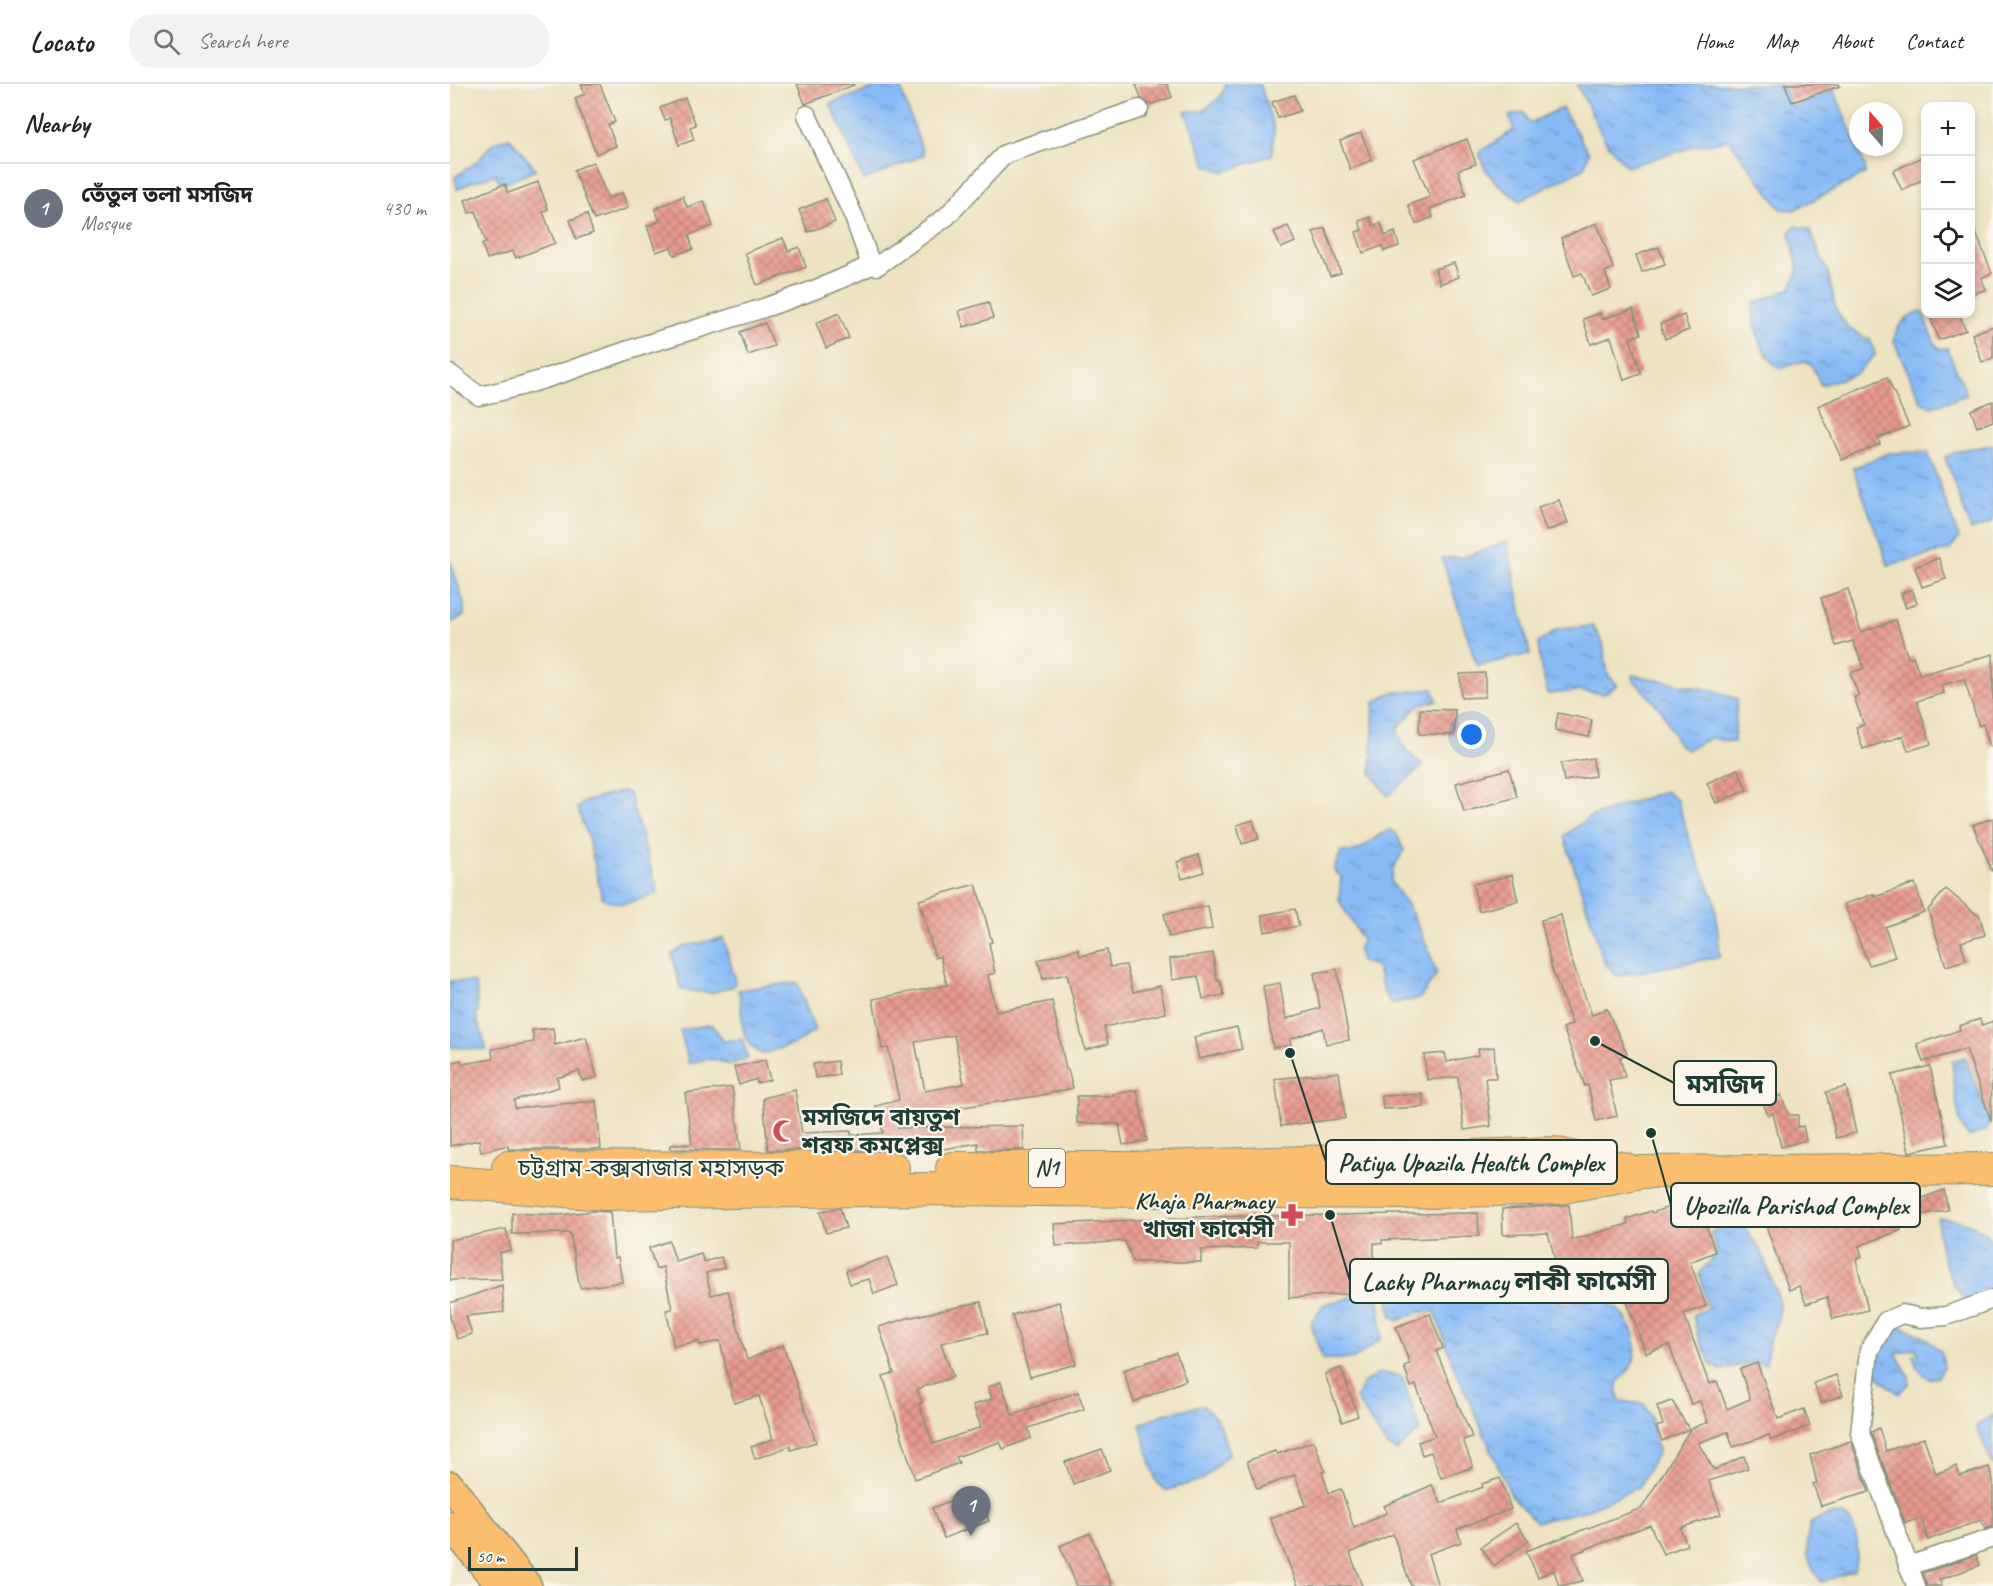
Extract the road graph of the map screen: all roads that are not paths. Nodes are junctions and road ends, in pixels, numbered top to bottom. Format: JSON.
{"nodes":[{"id":1,"x":1139,"y":109,"type":"dead end"},
{"id":2,"x":807,"y":115,"type":"dead end"},
{"id":3,"x":871,"y":265,"type":"junction"},
{"id":4,"x":450,"y":374,"type":"edge"},
{"id":5,"x":450,"y":1163,"type":"edge"},
{"id":6,"x":1993,"y":1169,"type":"edge"},
{"id":7,"x":1641,"y":1172,"type":"junction"},
{"id":8,"x":450,"y":1182,"type":"edge"},
{"id":9,"x":1993,"y":1299,"type":"edge"},
{"id":10,"x":450,"y":1485,"type":"edge"},
{"id":11,"x":450,"y":1526,"type":"edge"},
{"id":12,"x":1993,"y":1538,"type":"edge"},
{"id":13,"x":1908,"y":1566,"type":"junction"},
{"id":14,"x":500,"y":1586,"type":"edge"},
{"id":15,"x":528,"y":1586,"type":"edge"},
{"id":16,"x":1916,"y":1586,"type":"edge"}],
"edges":[{"from":1,"to":3,"type":"street"},
{"from":2,"to":3,"type":"street"},
{"from":3,"to":4,"type":"street"},
{"from":5,"to":7,"type":"highway","name":"চট্টগ্রাম-কক্সবাজার মহাসড়ক","number":"N1"},
{"from":6,"to":7,"type":"highway","name":"চট্টগ্রাম-কক্সবাজার মহাসড়ক","number":"N1"},
{"from":7,"to":8,"type":"highway","name":"চট্টগ্রাম-কক্সবাজার মহাসড়ক","number":"N1"},
{"from":9,"to":13,"type":"street"},
{"from":10,"to":15,"type":"main road"},
{"from":11,"to":14,"type":"main road"},
{"from":12,"to":13,"type":"street"},
{"from":13,"to":16,"type":"street"}]}
